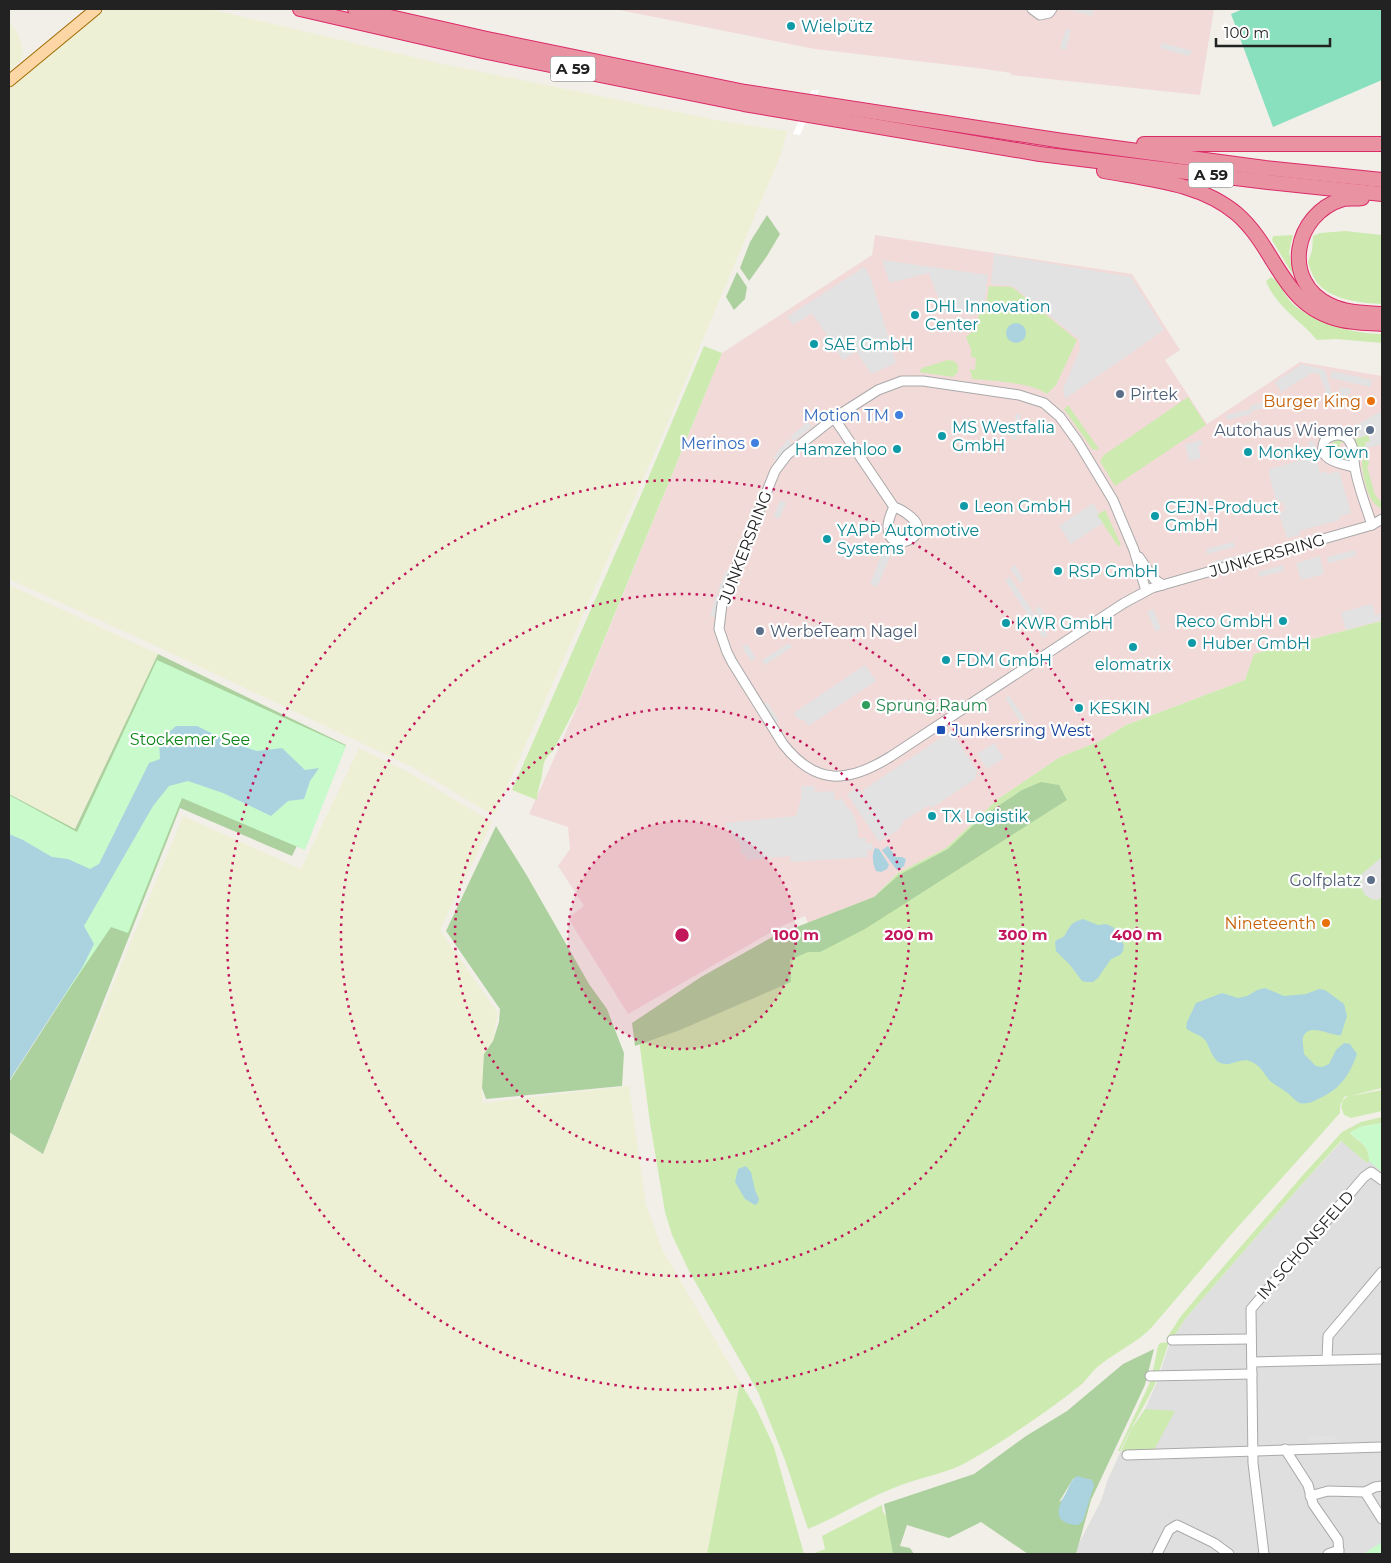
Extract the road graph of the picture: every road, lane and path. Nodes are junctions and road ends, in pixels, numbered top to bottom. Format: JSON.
{"nodes":[{"id":1,"x":96,"y":9,"type":"edge"},
{"id":2,"x":300,"y":9,"type":"edge"},
{"id":3,"x":355,"y":9,"type":"edge"},
{"id":4,"x":1032,"y":9,"type":"edge"},
{"id":5,"x":1052,"y":9,"type":"edge"},
{"id":6,"x":9,"y":80,"type":"edge"},
{"id":7,"x":1063,"y":141,"type":"junction"},
{"id":8,"x":1382,"y":145,"type":"edge"},
{"id":9,"x":1040,"y":154,"type":"junction"},
{"id":10,"x":1382,"y":180,"type":"edge"},
{"id":11,"x":1382,"y":194,"type":"edge"},
{"id":12,"x":1382,"y":199,"type":"edge"},
{"id":13,"x":1382,"y":314,"type":"edge"},
{"id":14,"x":1382,"y":324,"type":"edge"},
{"id":15,"x":834,"y":418,"type":"junction"},
{"id":16,"x":1354,"y":467,"type":"dead end"},
{"id":17,"x":894,"y":508,"type":"dead end"},
{"id":18,"x":1382,"y":520,"type":"edge"},
{"id":19,"x":1372,"y":525,"type":"junction"},
{"id":20,"x":1382,"y":525,"type":"edge"},
{"id":21,"x":1134,"y":550,"type":"junction"},
{"id":22,"x":1163,"y":585,"type":"junction"},
{"id":23,"x":1146,"y":591,"type":"junction"},
{"id":24,"x":1382,"y":1180,"type":"edge"},
{"id":25,"x":1382,"y":1273,"type":"edge"},
{"id":26,"x":1251,"y":1339,"type":"junction"},
{"id":27,"x":1172,"y":1340,"type":"dead end"},
{"id":28,"x":1327,"y":1359,"type":"junction"},
{"id":29,"x":1382,"y":1359,"type":"edge"},
{"id":30,"x":1252,"y":1362,"type":"junction"},
{"id":31,"x":1252,"y":1374,"type":"junction"},
{"id":32,"x":1150,"y":1376,"type":"dead end"},
{"id":33,"x":1382,"y":1447,"type":"edge"},
{"id":34,"x":1285,"y":1449,"type":"junction"},
{"id":35,"x":1253,"y":1450,"type":"junction"},
{"id":36,"x":1127,"y":1455,"type":"dead end"},
{"id":37,"x":1382,"y":1486,"type":"edge"},
{"id":38,"x":1365,"y":1492,"type":"junction"},
{"id":39,"x":1310,"y":1496,"type":"junction"},
{"id":40,"x":1382,"y":1519,"type":"edge"},
{"id":41,"x":1339,"y":1552,"type":"edge"},
{"id":42,"x":1157,"y":1554,"type":"edge"},
{"id":43,"x":1229,"y":1554,"type":"edge"},
{"id":44,"x":1264,"y":1554,"type":"edge"},
{"id":45,"x":1328,"y":1554,"type":"edge"}],
"edges":[{"from":1,"to":6,"type":"main road"},
{"from":2,"to":9,"type":"highway","number":"A 59"},
{"from":3,"to":7,"type":"highway","number":"A 59"},
{"from":4,"to":5,"type":"street"},
{"from":7,"to":8,"type":"highway"},
{"from":7,"to":10,"type":"highway","number":"A 59"},
{"from":9,"to":11,"type":"highway","number":"A 59"},
{"from":9,"to":14,"type":"highway"},
{"from":12,"to":13,"type":"highway"},
{"from":15,"to":17,"type":"street"},
{"from":15,"to":21,"type":"street","name":"JUNKERSRING"},
{"from":15,"to":23,"type":"street","name":"JUNKERSRING"},
{"from":16,"to":19,"type":"street"},
{"from":18,"to":19,"type":"street","name":"JUNKERSRING"},
{"from":19,"to":20,"type":"street","name":"JUNKERSRING"},
{"from":19,"to":22,"type":"street","name":"JUNKERSRING"},
{"from":21,"to":22,"type":"street","name":"JUNKERSRING"},
{"from":21,"to":23,"type":"street","name":"JUNKERSRING"},
{"from":22,"to":23,"type":"street","name":"JUNKERSRING"},
{"from":24,"to":26,"type":"street","name":"IM SCHONSFELD"},
{"from":25,"to":28,"type":"street"},
{"from":26,"to":27,"type":"street"},
{"from":26,"to":30,"type":"street","name":"IM SCHONSFELD"},
{"from":28,"to":29,"type":"street"},
{"from":28,"to":30,"type":"street"},
{"from":30,"to":31,"type":"street","name":"IM SCHONSFELD"},
{"from":31,"to":32,"type":"street"},
{"from":31,"to":35,"type":"street","name":"IM SCHONSFELD"},
{"from":33,"to":34,"type":"street"},
{"from":34,"to":35,"type":"street"},
{"from":34,"to":39,"type":"street"},
{"from":35,"to":36,"type":"street"},
{"from":35,"to":44,"type":"street","name":"IM SCHONSFELD"},
{"from":37,"to":38,"type":"street"},
{"from":38,"to":39,"type":"street"},
{"from":38,"to":40,"type":"street"},
{"from":39,"to":41,"type":"street"},
{"from":41,"to":45,"type":"street"},
{"from":42,"to":43,"type":"street"}]}
